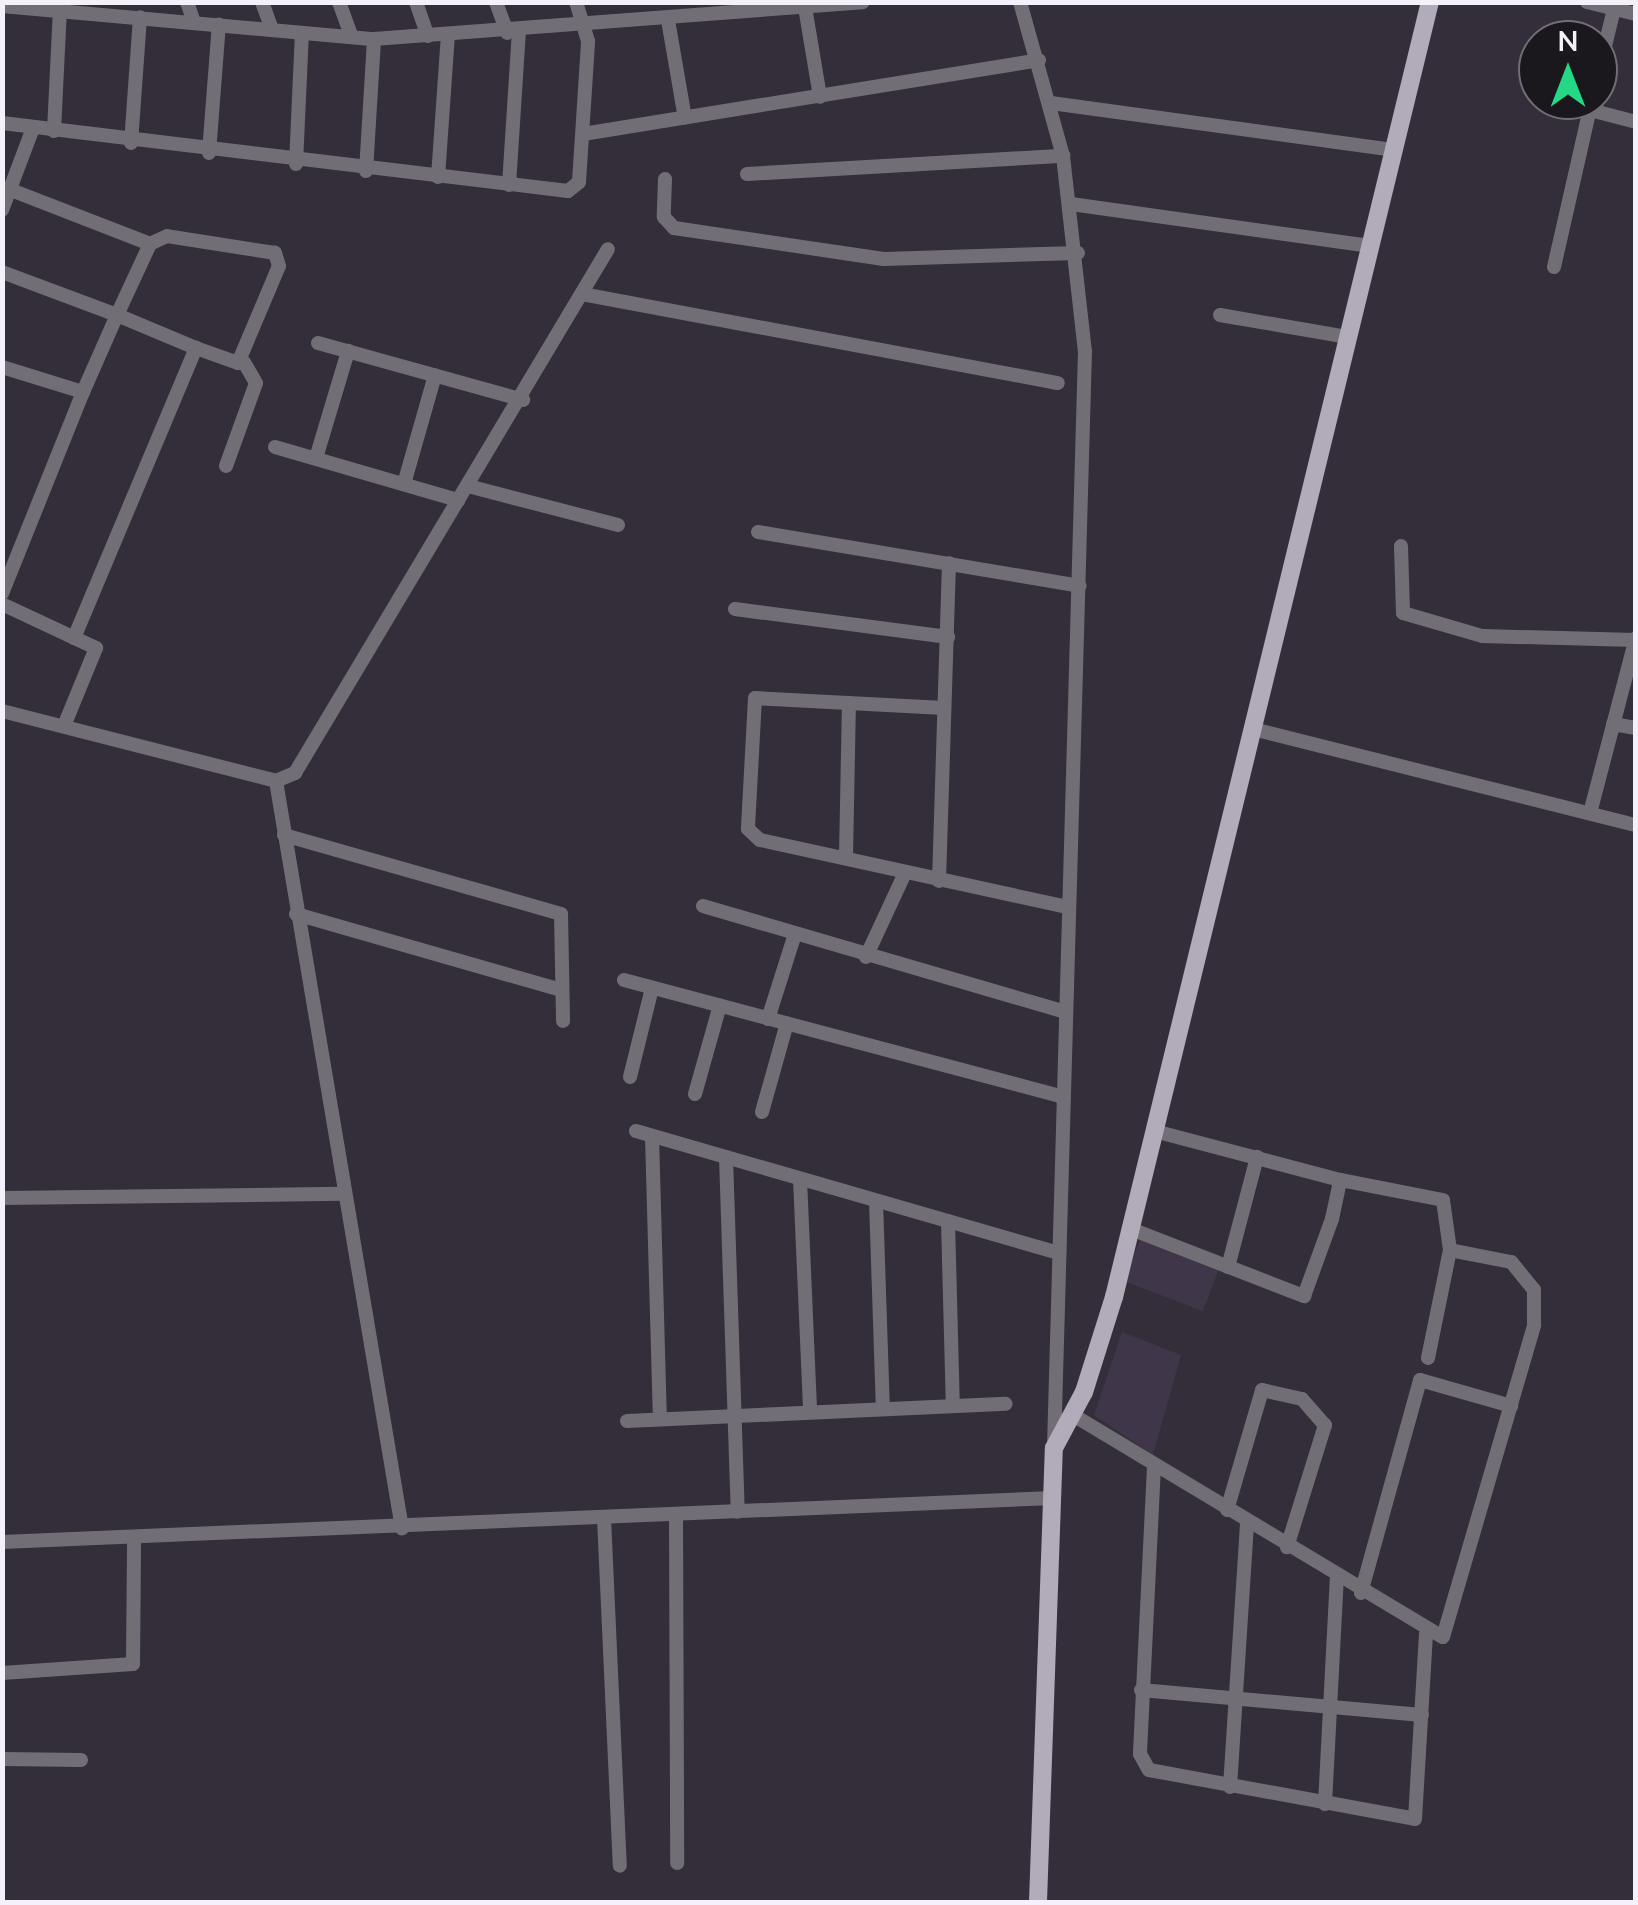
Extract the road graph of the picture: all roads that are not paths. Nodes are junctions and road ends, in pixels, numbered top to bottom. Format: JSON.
{"nodes":[{"id":1,"x":187,"y":2,"type":"edge"},
{"id":2,"x":262,"y":2,"type":"edge"},
{"id":3,"x":340,"y":2,"type":"edge"},
{"id":4,"x":416,"y":2,"type":"edge"},
{"id":5,"x":496,"y":2,"type":"edge"},
{"id":6,"x":576,"y":2,"type":"edge"},
{"id":7,"x":863,"y":2,"type":"edge"},
{"id":8,"x":1020,"y":2,"type":"edge"},
{"id":9,"x":1430,"y":2,"type":"edge"},
{"id":10,"x":1587,"y":2,"type":"edge"},
{"id":11,"x":28,"y":5,"type":"edge"},
{"id":12,"x":2,"y":6,"type":"edge"},
{"id":13,"x":805,"y":7,"type":"junction"},
{"id":14,"x":110,"y":9,"type":"edge"},
{"id":15,"x":1614,"y":9,"type":"junction"},
{"id":16,"x":60,"y":10,"type":"junction"},
{"id":17,"x":1636,"y":14,"type":"edge"},
{"id":18,"x":140,"y":17,"type":"junction"},
{"id":19,"x":668,"y":20,"type":"junction"},
{"id":20,"x":1611,"y":20,"type":"edge"},
{"id":21,"x":194,"y":22,"type":"junction"},
{"id":22,"x":219,"y":24,"type":"junction"},
{"id":23,"x":586,"y":26,"type":"junction"},
{"id":24,"x":272,"y":30,"type":"junction"},
{"id":25,"x":514,"y":32,"type":"junction"},
{"id":26,"x":302,"y":33,"type":"junction"},
{"id":27,"x":428,"y":36,"type":"junction"},
{"id":28,"x":448,"y":36,"type":"junction"},
{"id":29,"x":352,"y":37,"type":"junction"},
{"id":30,"x":374,"y":38,"type":"junction"},
{"id":31,"x":1040,"y":60,"type":"junction"},
{"id":32,"x":820,"y":98,"type":"junction"},
{"id":33,"x":1052,"y":103,"type":"junction"},
{"id":34,"x":685,"y":118,"type":"junction"},
{"id":35,"x":1588,"y":120,"type":"edge"},
{"id":36,"x":2,"y":123,"type":"edge"},
{"id":37,"x":33,"y":128,"type":"junction"},
{"id":38,"x":54,"y":131,"type":"junction"},
{"id":39,"x":583,"y":134,"type":"junction"},
{"id":40,"x":132,"y":143,"type":"junction"},
{"id":41,"x":1393,"y":150,"type":"junction"},
{"id":42,"x":209,"y":153,"type":"junction"},
{"id":43,"x":1063,"y":156,"type":"junction"},
{"id":44,"x":296,"y":164,"type":"junction"},
{"id":45,"x":366,"y":170,"type":"junction"},
{"id":46,"x":747,"y":174,"type":"dead end"},
{"id":47,"x":438,"y":177,"type":"junction"},
{"id":48,"x":665,"y":178,"type":"dead end"},
{"id":49,"x":508,"y":186,"type":"junction"},
{"id":50,"x":10,"y":190,"type":"junction"},
{"id":51,"x":1071,"y":204,"type":"junction"},
{"id":52,"x":2,"y":210,"type":"edge"},
{"id":53,"x":150,"y":244,"type":"junction"},
{"id":54,"x":1370,"y":246,"type":"junction"},
{"id":55,"x":608,"y":250,"type":"dead end"},
{"id":56,"x":1078,"y":253,"type":"junction"},
{"id":57,"x":1554,"y":267,"type":"dead end"},
{"id":58,"x":2,"y":272,"type":"edge"},
{"id":59,"x":582,"y":294,"type":"junction"},
{"id":60,"x":117,"y":315,"type":"junction"},
{"id":61,"x":1220,"y":315,"type":"dead end"},
{"id":62,"x":1348,"y":337,"type":"junction"},
{"id":63,"x":318,"y":343,"type":"dead end"},
{"id":64,"x":196,"y":348,"type":"junction"},
{"id":65,"x":348,"y":351,"type":"junction"},
{"id":66,"x":244,"y":362,"type":"junction"},
{"id":67,"x":6,"y":368,"type":"edge"},
{"id":68,"x":435,"y":375,"type":"junction"},
{"id":69,"x":1058,"y":383,"type":"dead end"},
{"id":70,"x":2,"y":384,"type":"edge"},
{"id":71,"x":84,"y":392,"type":"junction"},
{"id":72,"x":523,"y":400,"type":"junction"},
{"id":73,"x":275,"y":446,"type":"dead end"},
{"id":74,"x":316,"y":458,"type":"junction"},
{"id":75,"x":226,"y":466,"type":"dead end"},
{"id":76,"x":404,"y":484,"type":"junction"},
{"id":77,"x":468,"y":486,"type":"junction"},
{"id":78,"x":458,"y":500,"type":"junction"},
{"id":79,"x":618,"y":525,"type":"dead end"},
{"id":80,"x":758,"y":532,"type":"dead end"},
{"id":81,"x":1401,"y":546,"type":"dead end"},
{"id":82,"x":949,"y":563,"type":"junction"},
{"id":83,"x":1079,"y":586,"type":"junction"},
{"id":84,"x":2,"y":592,"type":"edge"},
{"id":85,"x":2,"y":604,"type":"edge"},
{"id":86,"x":735,"y":610,"type":"dead end"},
{"id":87,"x":948,"y":637,"type":"junction"},
{"id":88,"x":74,"y":638,"type":"junction"},
{"id":89,"x":1635,"y":639,"type":"edge"},
{"id":90,"x":849,"y":702,"type":"junction"},
{"id":91,"x":944,"y":708,"type":"junction"},
{"id":92,"x":2,"y":712,"type":"edge"},
{"id":93,"x":1613,"y":724,"type":"junction"},
{"id":94,"x":64,"y":726,"type":"junction"},
{"id":95,"x":1636,"y":728,"type":"edge"},
{"id":96,"x":1253,"y":730,"type":"junction"},
{"id":97,"x":276,"y":781,"type":"junction"},
{"id":98,"x":1590,"y":813,"type":"junction"},
{"id":99,"x":1636,"y":825,"type":"edge"},
{"id":100,"x":284,"y":835,"type":"junction"},
{"id":101,"x":846,"y":857,"type":"junction"},
{"id":102,"x":905,"y":873,"type":"junction"},
{"id":103,"x":939,"y":880,"type":"junction"},
{"id":104,"x":703,"y":906,"type":"dead end"},
{"id":105,"x":1067,"y":907,"type":"junction"},
{"id":106,"x":296,"y":914,"type":"junction"},
{"id":107,"x":794,"y":934,"type":"junction"},
{"id":108,"x":866,"y":956,"type":"junction"},
{"id":109,"x":624,"y":980,"type":"dead end"},
{"id":110,"x":652,"y":988,"type":"junction"},
{"id":111,"x":562,"y":990,"type":"junction"},
{"id":112,"x":720,"y":1005,"type":"junction"},
{"id":113,"x":1065,"y":1012,"type":"junction"},
{"id":114,"x":768,"y":1019,"type":"junction"},
{"id":115,"x":563,"y":1021,"type":"dead end"},
{"id":116,"x":787,"y":1023,"type":"junction"},
{"id":117,"x":630,"y":1077,"type":"dead end"},
{"id":118,"x":695,"y":1094,"type":"dead end"},
{"id":119,"x":1064,"y":1096,"type":"junction"},
{"id":120,"x":762,"y":1112,"type":"dead end"},
{"id":121,"x":636,"y":1131,"type":"dead end"},
{"id":122,"x":1155,"y":1131,"type":"junction"},
{"id":123,"x":652,"y":1136,"type":"junction"},
{"id":124,"x":726,"y":1157,"type":"junction"},
{"id":125,"x":1258,"y":1157,"type":"junction"},
{"id":126,"x":800,"y":1179,"type":"junction"},
{"id":127,"x":1340,"y":1180,"type":"junction"},
{"id":128,"x":342,"y":1194,"type":"junction"},
{"id":129,"x":2,"y":1198,"type":"edge"},
{"id":130,"x":876,"y":1201,"type":"junction"},
{"id":131,"x":948,"y":1221,"type":"junction"},
{"id":132,"x":1131,"y":1228,"type":"junction"},
{"id":133,"x":1450,"y":1250,"type":"junction"},
{"id":134,"x":1058,"y":1254,"type":"junction"},
{"id":135,"x":1228,"y":1267,"type":"junction"},
{"id":136,"x":1428,"y":1358,"type":"dead end"},
{"id":137,"x":1006,"y":1404,"type":"dead end"},
{"id":138,"x":953,"y":1406,"type":"junction"},
{"id":139,"x":1511,"y":1406,"type":"junction"},
{"id":140,"x":882,"y":1408,"type":"junction"},
{"id":141,"x":810,"y":1411,"type":"junction"},
{"id":142,"x":735,"y":1415,"type":"junction"},
{"id":143,"x":1073,"y":1416,"type":"junction"},
{"id":144,"x":660,"y":1417,"type":"junction"},
{"id":145,"x":626,"y":1420,"type":"dead end"},
{"id":146,"x":1054,"y":1448,"type":"junction"},
{"id":147,"x":1154,"y":1466,"type":"junction"},
{"id":148,"x":1053,"y":1498,"type":"junction"},
{"id":149,"x":1227,"y":1510,"type":"junction"},
{"id":150,"x":738,"y":1512,"type":"junction"},
{"id":151,"x":676,"y":1514,"type":"junction"},
{"id":152,"x":604,"y":1518,"type":"junction"},
{"id":153,"x":1247,"y":1522,"type":"junction"},
{"id":154,"x":402,"y":1528,"type":"junction"},
{"id":155,"x":134,"y":1538,"type":"junction"},
{"id":156,"x":2,"y":1542,"type":"edge"},
{"id":157,"x":1286,"y":1547,"type":"junction"},
{"id":158,"x":1337,"y":1578,"type":"junction"},
{"id":159,"x":1360,"y":1593,"type":"junction"},
{"id":160,"x":1426,"y":1633,"type":"junction"},
{"id":161,"x":2,"y":1674,"type":"edge"},
{"id":162,"x":1141,"y":1690,"type":"junction"},
{"id":163,"x":1236,"y":1695,"type":"junction"},
{"id":164,"x":1330,"y":1704,"type":"junction"},
{"id":165,"x":1422,"y":1715,"type":"junction"},
{"id":166,"x":2,"y":1759,"type":"edge"},
{"id":167,"x":82,"y":1760,"type":"dead end"},
{"id":168,"x":1230,"y":1786,"type":"junction"},
{"id":169,"x":1325,"y":1804,"type":"junction"},
{"id":170,"x":677,"y":1863,"type":"dead end"},
{"id":171,"x":620,"y":1866,"type":"dead end"},
{"id":172,"x":1038,"y":1902,"type":"edge"}],
"edges":[{"from":1,"to":21,"type":"street"},
{"from":2,"to":24,"type":"street"},
{"from":3,"to":29,"type":"street"},
{"from":4,"to":27,"type":"street"},
{"from":5,"to":25,"type":"street"},
{"from":6,"to":23,"type":"street"},
{"from":7,"to":13,"type":"street"},
{"from":8,"to":31,"type":"street"},
{"from":9,"to":41,"type":"main road"},
{"from":10,"to":15,"type":"street"},
{"from":11,"to":12,"type":"street"},
{"from":11,"to":16,"type":"street"},
{"from":13,"to":19,"type":"street"},
{"from":13,"to":32,"type":"street"},
{"from":14,"to":16,"type":"street"},
{"from":14,"to":18,"type":"street"},
{"from":15,"to":17,"type":"street"},
{"from":15,"to":20,"type":"street"},
{"from":16,"to":38,"type":"street"},
{"from":18,"to":21,"type":"street"},
{"from":18,"to":40,"type":"street"},
{"from":19,"to":23,"type":"street"},
{"from":19,"to":34,"type":"street"},
{"from":21,"to":22,"type":"street"},
{"from":22,"to":24,"type":"street"},
{"from":22,"to":42,"type":"street"},
{"from":23,"to":25,"type":"street"},
{"from":23,"to":39,"type":"street"},
{"from":24,"to":26,"type":"street"},
{"from":25,"to":28,"type":"street"},
{"from":25,"to":49,"type":"street"},
{"from":26,"to":29,"type":"street"},
{"from":26,"to":44,"type":"street"},
{"from":27,"to":28,"type":"street"},
{"from":27,"to":30,"type":"street"},
{"from":28,"to":47,"type":"street"},
{"from":29,"to":30,"type":"street"},
{"from":30,"to":45,"type":"street"},
{"from":31,"to":32,"type":"street"},
{"from":31,"to":33,"type":"street"},
{"from":32,"to":34,"type":"street"},
{"from":33,"to":41,"type":"street"},
{"from":33,"to":43,"type":"street"},
{"from":34,"to":39,"type":"street"},
{"from":35,"to":57,"type":"street"},
{"from":36,"to":37,"type":"street"},
{"from":37,"to":38,"type":"street"},
{"from":37,"to":50,"type":"street"},
{"from":38,"to":40,"type":"street"},
{"from":39,"to":49,"type":"street"},
{"from":40,"to":42,"type":"street"},
{"from":41,"to":54,"type":"main road"},
{"from":42,"to":44,"type":"street"},
{"from":43,"to":46,"type":"street"},
{"from":43,"to":51,"type":"street"},
{"from":44,"to":45,"type":"street"},
{"from":45,"to":47,"type":"street"},
{"from":47,"to":49,"type":"street"},
{"from":48,"to":56,"type":"street"},
{"from":50,"to":52,"type":"street"},
{"from":50,"to":53,"type":"street"},
{"from":51,"to":54,"type":"street"},
{"from":51,"to":56,"type":"street"},
{"from":53,"to":60,"type":"street"},
{"from":53,"to":66,"type":"street"},
{"from":54,"to":62,"type":"main road"},
{"from":55,"to":59,"type":"street"},
{"from":56,"to":83,"type":"street"},
{"from":58,"to":60,"type":"street"},
{"from":59,"to":69,"type":"street"},
{"from":59,"to":72,"type":"street"},
{"from":60,"to":64,"type":"street"},
{"from":60,"to":71,"type":"street"},
{"from":61,"to":62,"type":"street"},
{"from":62,"to":96,"type":"main road"},
{"from":63,"to":65,"type":"street"},
{"from":64,"to":66,"type":"street"},
{"from":64,"to":88,"type":"street"},
{"from":65,"to":68,"type":"street"},
{"from":65,"to":74,"type":"street"},
{"from":66,"to":75,"type":"street"},
{"from":67,"to":70,"type":"street"},
{"from":67,"to":71,"type":"street"},
{"from":68,"to":72,"type":"street"},
{"from":68,"to":76,"type":"street"},
{"from":71,"to":84,"type":"street"},
{"from":72,"to":77,"type":"street"},
{"from":73,"to":74,"type":"street"},
{"from":74,"to":76,"type":"street"},
{"from":76,"to":78,"type":"street"},
{"from":77,"to":78,"type":"street"},
{"from":77,"to":79,"type":"street"},
{"from":78,"to":97,"type":"street"},
{"from":80,"to":82,"type":"street"},
{"from":81,"to":89,"type":"street"},
{"from":82,"to":83,"type":"street"},
{"from":82,"to":87,"type":"street"},
{"from":83,"to":105,"type":"street"},
{"from":85,"to":88,"type":"street"},
{"from":86,"to":87,"type":"street"},
{"from":87,"to":91,"type":"street"},
{"from":88,"to":94,"type":"street"},
{"from":89,"to":93,"type":"street"},
{"from":90,"to":91,"type":"street"},
{"from":90,"to":101,"type":"street"},
{"from":90,"to":101,"type":"street"},
{"from":91,"to":103,"type":"street"},
{"from":92,"to":94,"type":"street"},
{"from":93,"to":95,"type":"street"},
{"from":93,"to":98,"type":"street"},
{"from":94,"to":97,"type":"street"},
{"from":96,"to":98,"type":"street"},
{"from":96,"to":122,"type":"main road"},
{"from":97,"to":100,"type":"street"},
{"from":98,"to":99,"type":"street"},
{"from":100,"to":106,"type":"street"},
{"from":100,"to":111,"type":"street"},
{"from":101,"to":102,"type":"street"},
{"from":102,"to":103,"type":"street"},
{"from":102,"to":108,"type":"street"},
{"from":103,"to":105,"type":"street"},
{"from":104,"to":107,"type":"street"},
{"from":105,"to":113,"type":"street"},
{"from":106,"to":111,"type":"street"},
{"from":106,"to":128,"type":"street"},
{"from":107,"to":108,"type":"street"},
{"from":107,"to":114,"type":"street"},
{"from":108,"to":113,"type":"street"},
{"from":109,"to":110,"type":"street"},
{"from":110,"to":112,"type":"street"},
{"from":110,"to":117,"type":"street"},
{"from":111,"to":115,"type":"street"},
{"from":112,"to":114,"type":"street"},
{"from":112,"to":118,"type":"street"},
{"from":113,"to":119,"type":"street"},
{"from":114,"to":116,"type":"street"},
{"from":116,"to":119,"type":"street"},
{"from":116,"to":120,"type":"street"},
{"from":119,"to":134,"type":"street"},
{"from":121,"to":123,"type":"street"},
{"from":122,"to":125,"type":"street"},
{"from":122,"to":132,"type":"main road"},
{"from":123,"to":124,"type":"street"},
{"from":123,"to":144,"type":"street"},
{"from":124,"to":126,"type":"street"},
{"from":124,"to":142,"type":"street"},
{"from":125,"to":127,"type":"street"},
{"from":125,"to":135,"type":"street"},
{"from":126,"to":130,"type":"street"},
{"from":126,"to":141,"type":"street"},
{"from":127,"to":133,"type":"street"},
{"from":127,"to":135,"type":"street"},
{"from":128,"to":129,"type":"street"},
{"from":128,"to":154,"type":"street"},
{"from":130,"to":131,"type":"street"},
{"from":130,"to":140,"type":"street"},
{"from":131,"to":134,"type":"street"},
{"from":131,"to":138,"type":"street"},
{"from":132,"to":135,"type":"street"},
{"from":132,"to":143,"type":"main road"},
{"from":133,"to":136,"type":"street"},
{"from":133,"to":139,"type":"street"},
{"from":134,"to":146,"type":"street"},
{"from":137,"to":138,"type":"street"},
{"from":138,"to":140,"type":"street"},
{"from":139,"to":159,"type":"street"},
{"from":139,"to":160,"type":"street"},
{"from":140,"to":141,"type":"street"},
{"from":141,"to":142,"type":"street"},
{"from":142,"to":144,"type":"street"},
{"from":142,"to":150,"type":"street"},
{"from":143,"to":146,"type":"main road"},
{"from":143,"to":147,"type":"street"},
{"from":144,"to":145,"type":"street"},
{"from":146,"to":148,"type":"main road"},
{"from":147,"to":149,"type":"street"},
{"from":147,"to":162,"type":"street"},
{"from":148,"to":150,"type":"street"},
{"from":148,"to":172,"type":"main road"},
{"from":149,"to":153,"type":"street"},
{"from":149,"to":157,"type":"street"},
{"from":150,"to":151,"type":"street"},
{"from":151,"to":152,"type":"street"},
{"from":151,"to":170,"type":"street"},
{"from":152,"to":154,"type":"street"},
{"from":152,"to":171,"type":"street"},
{"from":153,"to":157,"type":"street"},
{"from":153,"to":163,"type":"street"},
{"from":154,"to":155,"type":"street"},
{"from":155,"to":156,"type":"street"},
{"from":155,"to":161,"type":"street"},
{"from":157,"to":158,"type":"street"},
{"from":158,"to":159,"type":"street"},
{"from":158,"to":164,"type":"street"},
{"from":159,"to":160,"type":"street"},
{"from":160,"to":165,"type":"street"},
{"from":162,"to":163,"type":"street"},
{"from":162,"to":168,"type":"street"},
{"from":163,"to":164,"type":"street"},
{"from":163,"to":168,"type":"street"},
{"from":164,"to":165,"type":"street"},
{"from":164,"to":169,"type":"street"},
{"from":165,"to":169,"type":"street"},
{"from":166,"to":167,"type":"street"},
{"from":168,"to":169,"type":"street"}]}
